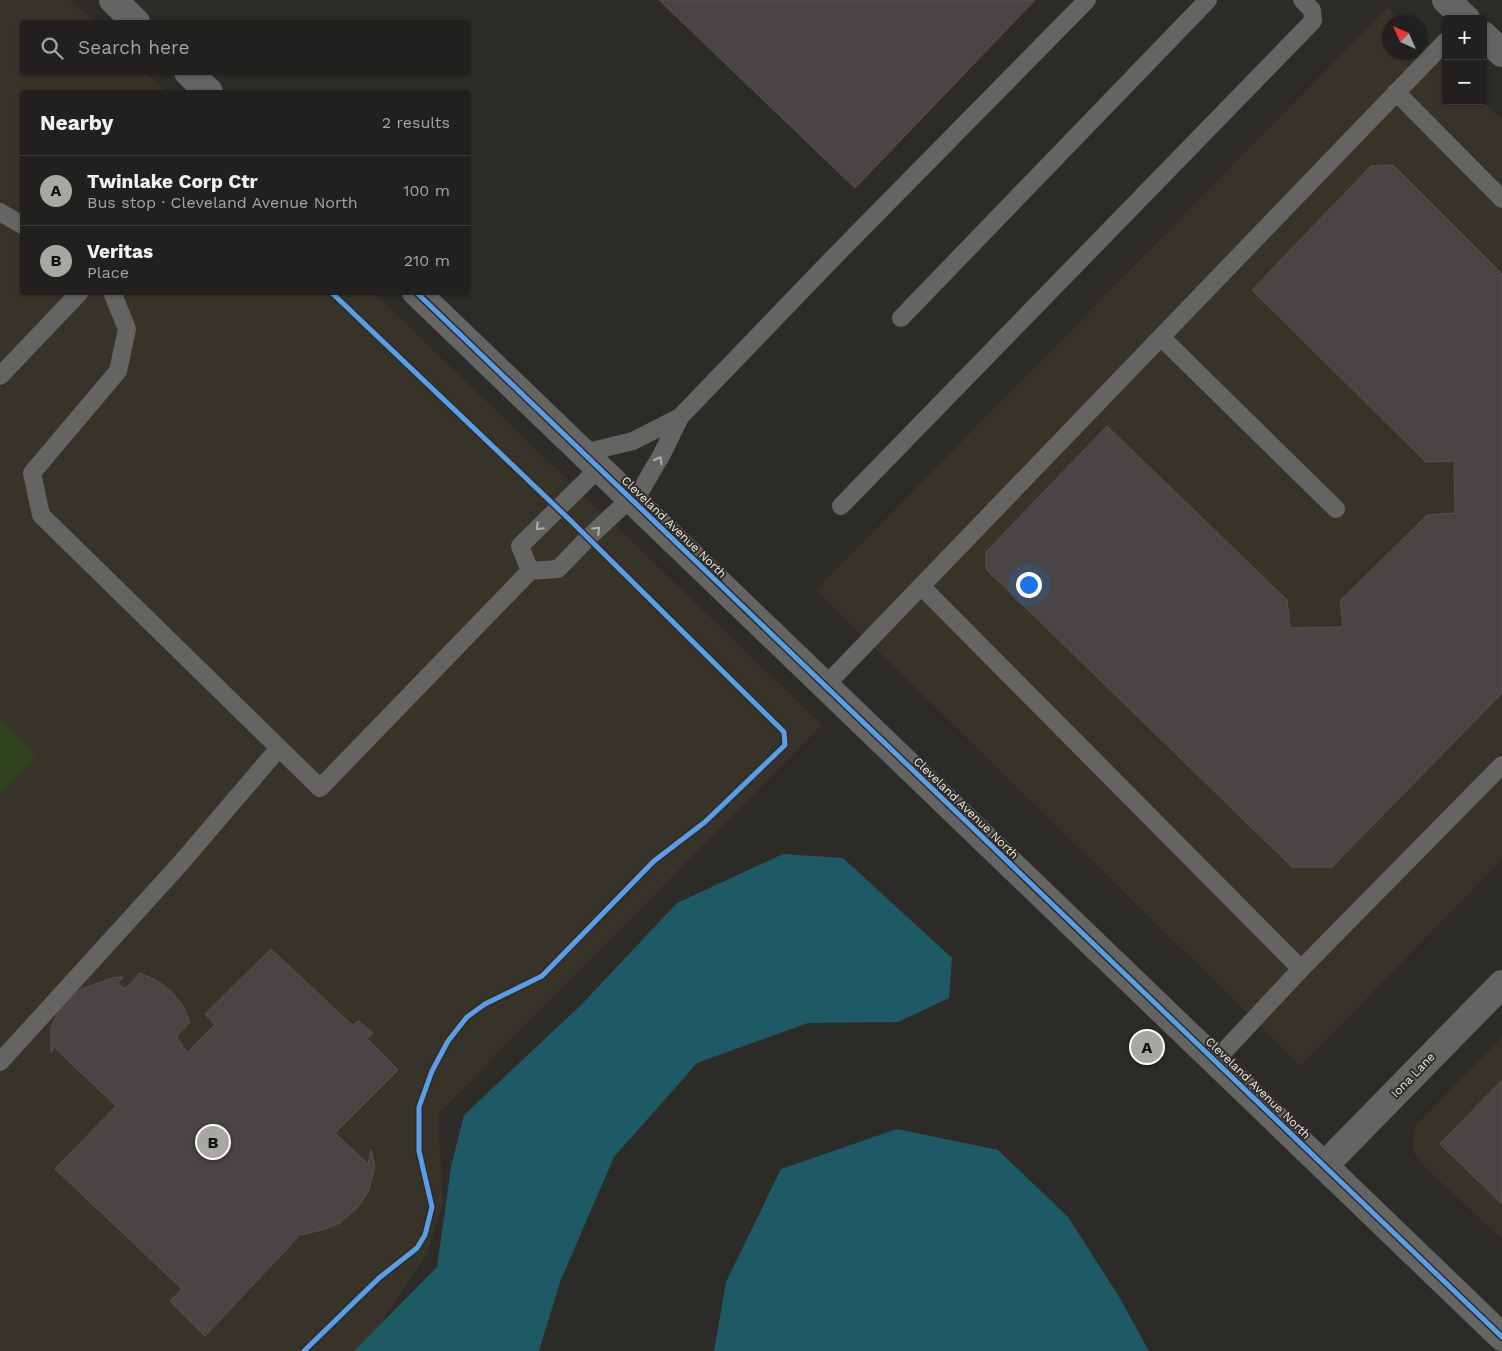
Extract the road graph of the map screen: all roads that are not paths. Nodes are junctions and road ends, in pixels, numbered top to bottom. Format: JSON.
{"nodes":[{"id":1,"x":112,"y":0,"type":"edge"},
{"id":2,"x":1087,"y":0,"type":"edge"},
{"id":3,"x":1208,"y":0,"type":"edge"},
{"id":4,"x":1302,"y":0,"type":"edge"},
{"id":5,"x":1446,"y":0,"type":"edge"},
{"id":6,"x":1462,"y":15,"type":"edge"},
{"id":7,"x":134,"y":20,"type":"edge"},
{"id":8,"x":1487,"y":40,"type":"edge"},
{"id":9,"x":1442,"y":45,"type":"edge"},
{"id":10,"x":1502,"y":53,"type":"edge"},
{"id":11,"x":191,"y":75,"type":"edge"},
{"id":12,"x":207,"y":90,"type":"edge"},
{"id":13,"x":1396,"y":92,"type":"junction"},
{"id":14,"x":1502,"y":198,"type":"edge"},
{"id":15,"x":0,"y":212,"type":"edge"},
{"id":16,"x":20,"y":224,"type":"edge"},
{"id":17,"x":77,"y":295,"type":"edge"},
{"id":18,"x":113,"y":295,"type":"edge"},
{"id":19,"x":419,"y":295,"type":"edge"},
{"id":20,"x":901,"y":318,"type":"dead end"},
{"id":21,"x":1161,"y":337,"type":"junction"},
{"id":22,"x":0,"y":376,"type":"edge"},
{"id":23,"x":680,"y":417,"type":"junction"},
{"id":24,"x":591,"y":461,"type":"junction"},
{"id":25,"x":632,"y":500,"type":"junction"},
{"id":26,"x":841,"y":506,"type":"dead end"},
{"id":27,"x":1336,"y":509,"type":"dead end"},
{"id":28,"x":530,"y":570,"type":"junction"},
{"id":29,"x":920,"y":586,"type":"junction"},
{"id":30,"x":825,"y":686,"type":"junction"},
{"id":31,"x":279,"y":748,"type":"junction"},
{"id":32,"x":1502,"y":765,"type":"edge"},
{"id":33,"x":1301,"y":968,"type":"junction"},
{"id":34,"x":1502,"y":984,"type":"edge"},
{"id":35,"x":1215,"y":1061,"type":"junction"},
{"id":36,"x":0,"y":1062,"type":"edge"},
{"id":37,"x":1324,"y":1166,"type":"junction"},
{"id":38,"x":1502,"y":1337,"type":"edge"}],
"edges":[{"from":1,"to":7,"type":"street"},
{"from":2,"to":23,"type":"lane"},
{"from":3,"to":20,"type":"lane"},
{"from":4,"to":26,"type":"lane"},
{"from":5,"to":6,"type":"street"},
{"from":8,"to":10,"type":"street"},
{"from":9,"to":13,"type":"lane"},
{"from":11,"to":12,"type":"street"},
{"from":13,"to":14,"type":"lane"},
{"from":13,"to":21,"type":"lane"},
{"from":15,"to":16,"type":"lane"},
{"from":17,"to":22,"type":"lane"},
{"from":18,"to":31,"type":"lane"},
{"from":19,"to":24,"type":"street","name":"Cleveland Avenue North"},
{"from":21,"to":27,"type":"lane"},
{"from":21,"to":29,"type":"lane"},
{"from":23,"to":24,"type":"lane"},
{"from":25,"to":23,"type":"lane","one_way":true},
{"from":24,"to":25,"type":"street","name":"Cleveland Avenue North"},
{"from":24,"to":28,"type":"lane","one_way":true},
{"from":28,"to":25,"type":"lane","one_way":true},
{"from":25,"to":30,"type":"street","name":"Cleveland Avenue North"},
{"from":28,"to":31,"type":"lane"},
{"from":29,"to":30,"type":"lane"},
{"from":29,"to":33,"type":"lane"},
{"from":30,"to":35,"type":"street","name":"Cleveland Avenue North"},
{"from":31,"to":36,"type":"lane"},
{"from":32,"to":33,"type":"lane"},
{"from":33,"to":35,"type":"lane"},
{"from":34,"to":37,"type":"street","name":"Iona Lane"},
{"from":35,"to":37,"type":"street","name":"Cleveland Avenue North"},
{"from":37,"to":38,"type":"street","name":"Cleveland Avenue North"}]}
